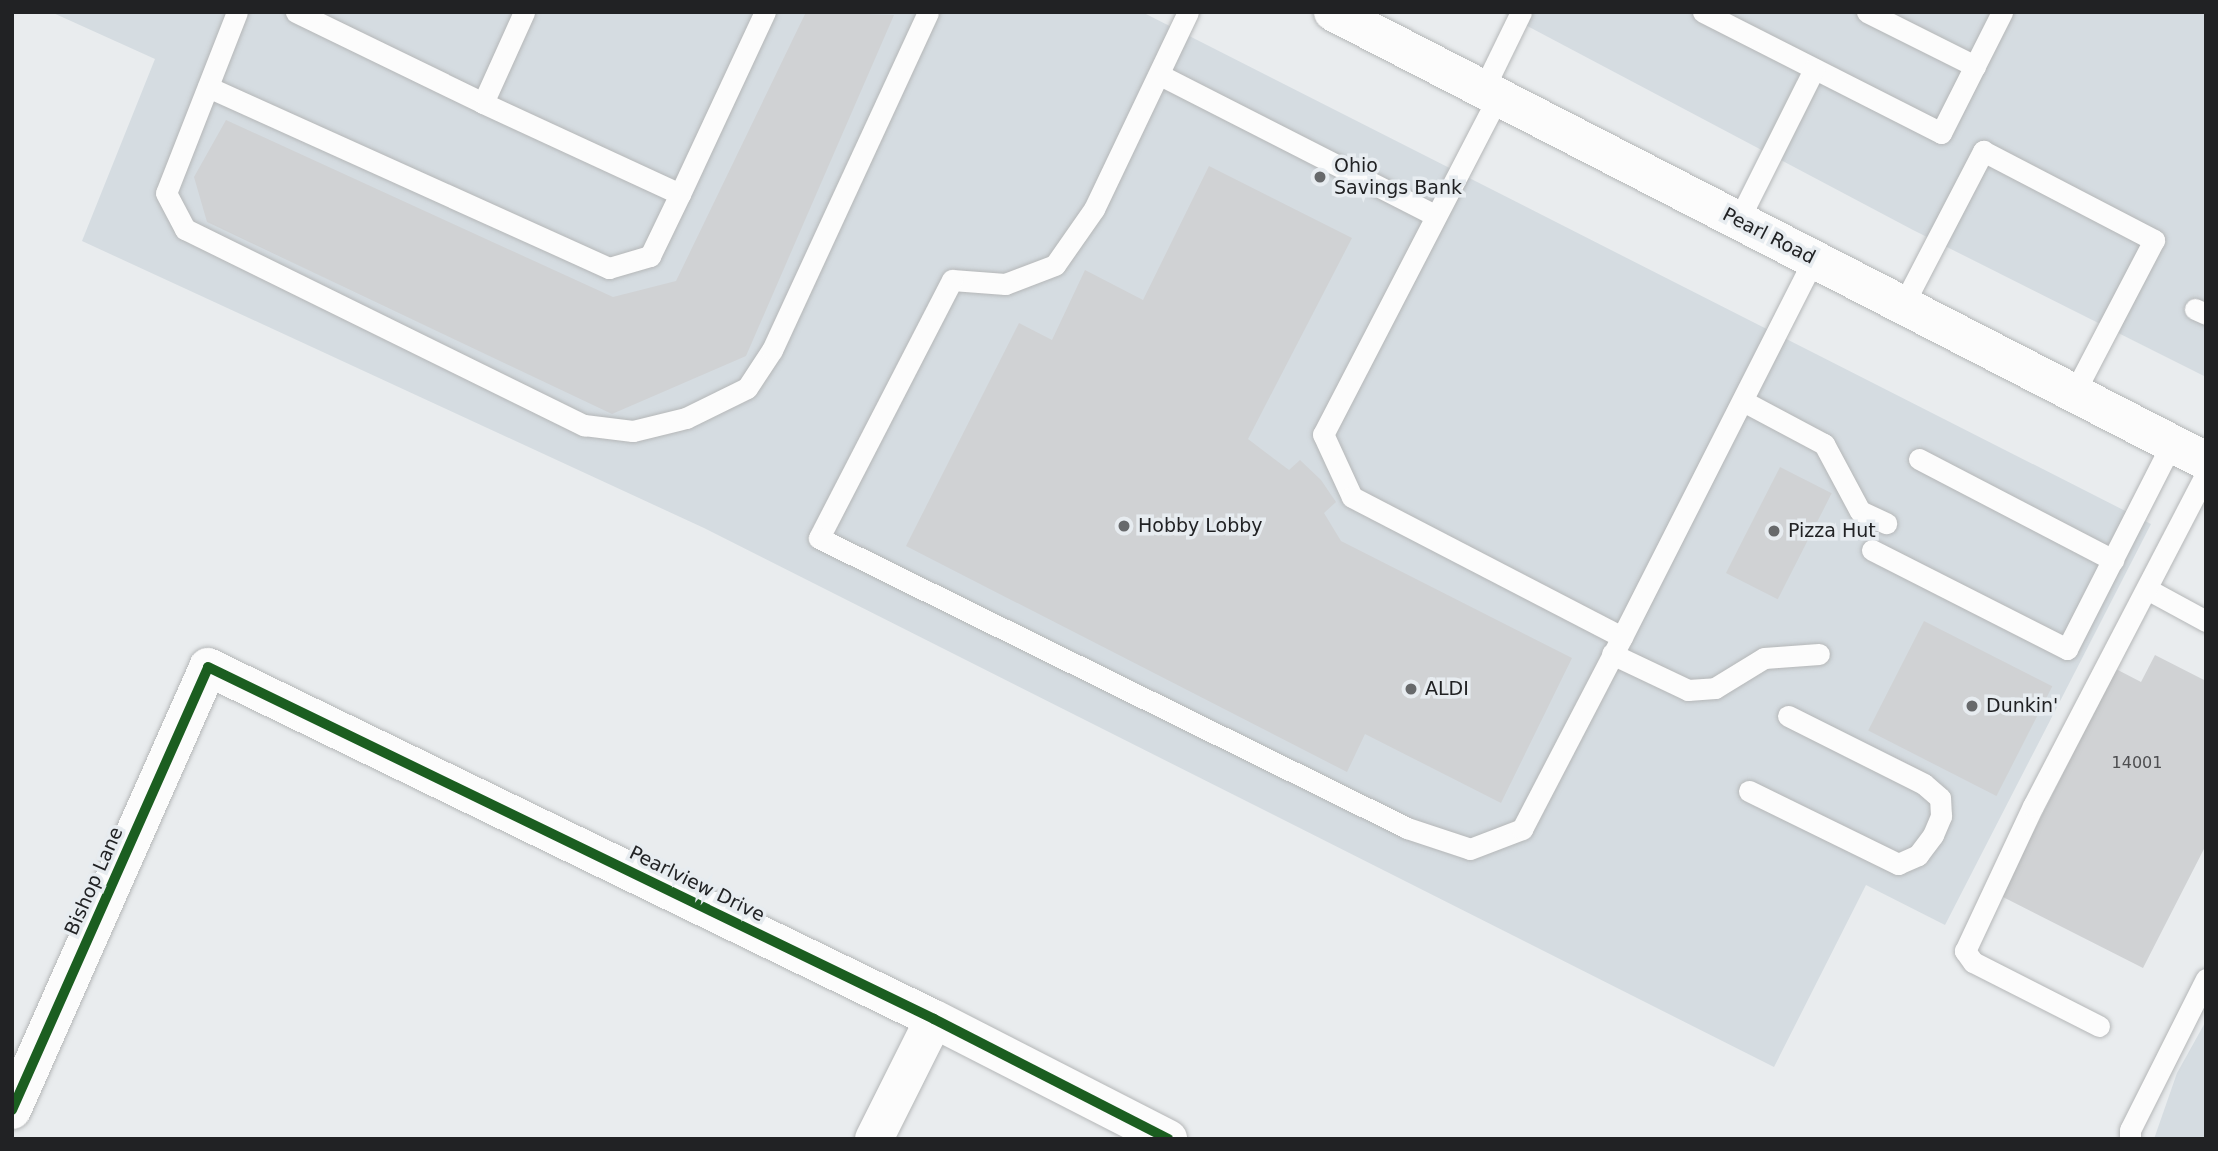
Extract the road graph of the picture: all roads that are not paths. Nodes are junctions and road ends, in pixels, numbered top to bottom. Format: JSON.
{"nodes":[{"id":1,"x":237,"y":12,"type":"edge"},
{"id":2,"x":296,"y":12,"type":"edge"},
{"id":3,"x":524,"y":12,"type":"edge"},
{"id":4,"x":765,"y":12,"type":"edge"},
{"id":5,"x":928,"y":12,"type":"edge"},
{"id":6,"x":1188,"y":12,"type":"edge"},
{"id":7,"x":1333,"y":12,"type":"edge"},
{"id":8,"x":1521,"y":12,"type":"edge"},
{"id":9,"x":1703,"y":12,"type":"edge"},
{"id":10,"x":1867,"y":12,"type":"edge"},
{"id":11,"x":2002,"y":12,"type":"edge"},
{"id":12,"x":1975,"y":66,"type":"junction"},
{"id":13,"x":1814,"y":69,"type":"junction"},
{"id":14,"x":1160,"y":75,"type":"junction"},
{"id":15,"x":208,"y":87,"type":"junction"},
{"id":16,"x":1491,"y":93,"type":"junction"},
{"id":17,"x":483,"y":103,"type":"junction"},
{"id":18,"x":680,"y":194,"type":"junction"},
{"id":19,"x":1435,"y":215,"type":"junction"},
{"id":20,"x":1738,"y":221,"type":"junction"},
{"id":21,"x":1814,"y":259,"type":"junction"},
{"id":22,"x":1903,"y":305,"type":"junction"},
{"id":23,"x":2074,"y":393,"type":"junction"},
{"id":24,"x":1743,"y":401,"type":"junction"},
{"id":25,"x":2172,"y":443,"type":"junction"},
{"id":26,"x":1920,"y":459,"type":"dead end"},
{"id":27,"x":2206,"y":461,"type":"edge"},
{"id":28,"x":2206,"y":474,"type":"edge"},
{"id":29,"x":1886,"y":523,"type":"dead end"},
{"id":30,"x":1872,"y":550,"type":"dead end"},
{"id":31,"x":2113,"y":560,"type":"junction"},
{"id":32,"x":2147,"y":589,"type":"junction"},
{"id":33,"x":2206,"y":621,"type":"edge"},
{"id":34,"x":1617,"y":645,"type":"junction"},
{"id":35,"x":1819,"y":653,"type":"dead end"},
{"id":36,"x":208,"y":667,"type":"joint"},
{"id":37,"x":1788,"y":716,"type":"dead end"},
{"id":38,"x":1749,"y":791,"type":"dead end"},
{"id":39,"x":2206,"y":979,"type":"edge"},
{"id":40,"x":934,"y":1019,"type":"junction"},
{"id":41,"x":2099,"y":1026,"type":"dead end"},
{"id":42,"x":12,"y":1110,"type":"edge"},
{"id":43,"x":874,"y":1139,"type":"edge"},
{"id":44,"x":1168,"y":1139,"type":"edge"},
{"id":45,"x":2130,"y":1139,"type":"edge"}],
"edges":[{"from":1,"to":15,"type":"lane"},
{"from":2,"to":17,"type":"lane"},
{"from":3,"to":17,"type":"lane"},
{"from":4,"to":18,"type":"lane"},
{"from":5,"to":15,"type":"lane"},
{"from":6,"to":14,"type":"lane"},
{"from":7,"to":16,"type":"street","name":"Pearl Road"},
{"from":8,"to":16,"type":"lane"},
{"from":9,"to":13,"type":"lane"},
{"from":10,"to":12,"type":"lane"},
{"from":11,"to":12,"type":"lane"},
{"from":12,"to":13,"type":"lane"},
{"from":13,"to":20,"type":"lane"},
{"from":14,"to":19,"type":"lane"},
{"from":14,"to":34,"type":"lane"},
{"from":15,"to":18,"type":"lane"},
{"from":16,"to":19,"type":"lane"},
{"from":16,"to":20,"type":"street","name":"Pearl Road"},
{"from":17,"to":18,"type":"lane"},
{"from":19,"to":34,"type":"lane"},
{"from":20,"to":21,"type":"street","name":"Pearl Road"},
{"from":21,"to":22,"type":"street","name":"Pearl Road"},
{"from":21,"to":24,"type":"lane"},
{"from":22,"to":23,"type":"street","name":"Pearl Road"},
{"from":22,"to":23,"type":"lane"},
{"from":23,"to":25,"type":"street","name":"Pearl Road"},
{"from":24,"to":29,"type":"lane"},
{"from":24,"to":34,"type":"lane"},
{"from":25,"to":27,"type":"street","name":"Pearl Road"},
{"from":25,"to":31,"type":"lane"},
{"from":26,"to":31,"type":"lane"},
{"from":28,"to":32,"type":"lane"},
{"from":30,"to":31,"type":"lane"},
{"from":32,"to":33,"type":"lane"},
{"from":32,"to":41,"type":"lane"},
{"from":34,"to":35,"type":"lane"},
{"from":36,"to":40,"type":"street","name":"Pearlview Drive"},
{"from":36,"to":42,"type":"street","name":"Bishop Lane"},
{"from":37,"to":38,"type":"lane"},
{"from":39,"to":45,"type":"lane"},
{"from":40,"to":43,"type":"street"},
{"from":40,"to":44,"type":"street","name":"Pearlview Drive"}]}
